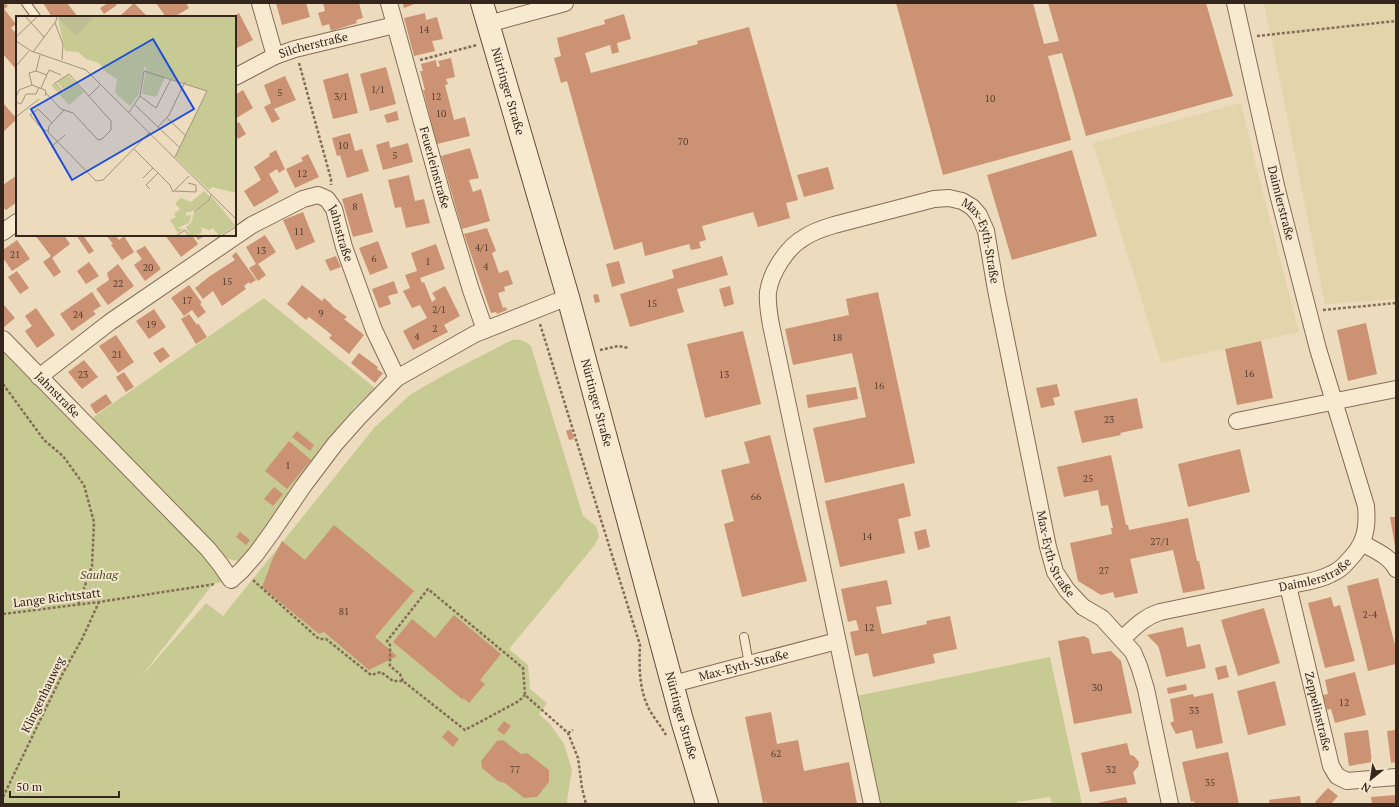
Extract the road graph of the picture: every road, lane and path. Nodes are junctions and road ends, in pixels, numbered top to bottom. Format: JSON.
{"nodes":[{"id":1,"x":26,"y":3,"type":"edge"},
{"id":2,"x":260,"y":3,"type":"edge"},
{"id":3,"x":389,"y":3,"type":"edge"},
{"id":4,"x":482,"y":3,"type":"edge"},
{"id":5,"x":565,"y":3,"type":"edge"},
{"id":6,"x":1235,"y":3,"type":"edge"},
{"id":7,"x":35,"y":16,"type":"edge"},
{"id":8,"x":1396,"y":21,"type":"edge"},
{"id":9,"x":395,"y":25,"type":"junction"},
{"id":10,"x":490,"y":33,"type":"junction"},
{"id":11,"x":1243,"y":39,"type":"junction"},
{"id":12,"x":295,"y":49,"type":"junction"},
{"id":13,"x":275,"y":56,"type":"junction"},
{"id":14,"x":406,"y":64,"type":"junction"},
{"id":15,"x":236,"y":76,"type":"edge"},
{"id":16,"x":327,"y":199,"type":"junction"},
{"id":17,"x":16,"y":223,"type":"edge"},
{"id":18,"x":3,"y":232,"type":"edge"},
{"id":19,"x":568,"y":297,"type":"junction"},
{"id":20,"x":1396,"y":303,"type":"edge"},
{"id":21,"x":535,"y":310,"type":"junction"},
{"id":22,"x":1308,"y":311,"type":"junction"},
{"id":23,"x":485,"y":330,"type":"junction"},
{"id":24,"x":3,"y":339,"type":"edge"},
{"id":25,"x":629,"y":348,"type":"dead end"},
{"id":26,"x":601,"y":350,"type":"dead end"},
{"id":27,"x":39,"y":376,"type":"junction"},
{"id":28,"x":397,"y":378,"type":"junction"},
{"id":29,"x":3,"y":384,"type":"edge"},
{"id":30,"x":1396,"y":389,"type":"edge"},
{"id":31,"x":1334,"y":402,"type":"junction"},
{"id":32,"x":1237,"y":421,"type":"dead end"},
{"id":33,"x":1362,"y":543,"type":"junction"},
{"id":34,"x":1396,"y":569,"type":"edge"},
{"id":35,"x":237,"y":575,"type":"junction"},
{"id":36,"x":1288,"y":586,"type":"junction"},
{"id":37,"x":99,"y":602,"type":"junction"},
{"id":38,"x":78,"y":605,"type":"junction"},
{"id":39,"x":3,"y":614,"type":"edge"},
{"id":40,"x":744,"y":638,"type":"dead end"},
{"id":41,"x":1122,"y":639,"type":"junction"},
{"id":42,"x":837,"y":641,"type":"junction"},
{"id":43,"x":749,"y":664,"type":"junction"},
{"id":44,"x":403,"y":681,"type":"junction"},
{"id":45,"x":673,"y":684,"type":"junction"},
{"id":46,"x":525,"y":695,"type":"junction"},
{"id":47,"x":574,"y":730,"type":"dead end"},
{"id":48,"x":568,"y":733,"type":"junction"},
{"id":49,"x":668,"y":741,"type":"dead end"},
{"id":50,"x":1396,"y":777,"type":"edge"},
{"id":51,"x":3,"y":797,"type":"edge"},
{"id":52,"x":586,"y":804,"type":"edge"},
{"id":53,"x":707,"y":804,"type":"edge"},
{"id":54,"x":872,"y":804,"type":"edge"},
{"id":55,"x":1170,"y":804,"type":"edge"}],
"edges":[{"from":1,"to":7,"type":"lane"},
{"from":2,"to":13,"type":"street"},
{"from":3,"to":9,"type":"street","name":"Feuerleinstraße"},
{"from":4,"to":10,"type":"main road","name":"Nürtinger Straße"},
{"from":5,"to":10,"type":"street"},
{"from":6,"to":11,"type":"street","name":"Daimlerstraße"},
{"from":8,"to":11,"type":"path"},
{"from":9,"to":12,"type":"street","name":"Silcherstraße"},
{"from":9,"to":14,"type":"street","name":"Feuerleinstraße"},
{"from":10,"to":14,"type":"path"},
{"from":10,"to":19,"type":"main road","name":"Nürtinger Straße"},
{"from":11,"to":22,"type":"street","name":"Daimlerstraße"},
{"from":12,"to":13,"type":"street","name":"Silcherstraße"},
{"from":12,"to":16,"type":"path"},
{"from":13,"to":15,"type":"street","name":"Silcherstraße"},
{"from":14,"to":23,"type":"street","name":"Feuerleinstraße"},
{"from":16,"to":27,"type":"street","name":"Jahnstraße"},
{"from":16,"to":28,"type":"street","name":"Jahnstraße"},
{"from":17,"to":18,"type":"street"},
{"from":19,"to":21,"type":"street"},
{"from":19,"to":45,"type":"main road","name":"Nürtinger Straße"},
{"from":20,"to":22,"type":"path"},
{"from":21,"to":23,"type":"street"},
{"from":21,"to":49,"type":"path"},
{"from":22,"to":31,"type":"street","name":"Daimlerstraße"},
{"from":23,"to":28,"type":"street"},
{"from":24,"to":27,"type":"street"},
{"from":25,"to":26,"type":"path"},
{"from":27,"to":35,"type":"street","name":"Jahnstraße"},
{"from":28,"to":35,"type":"street"},
{"from":29,"to":38,"type":"path"},
{"from":30,"to":31,"type":"street"},
{"from":31,"to":32,"type":"street"},
{"from":31,"to":33,"type":"street","name":"Daimlerstraße"},
{"from":33,"to":34,"type":"street"},
{"from":33,"to":36,"type":"street","name":"Daimlerstraße"},
{"from":35,"to":37,"type":"path","name":"Lange Richtstatt"},
{"from":35,"to":44,"type":"path"},
{"from":36,"to":41,"type":"street","name":"Daimlerstraße"},
{"from":36,"to":50,"type":"street","name":"Zeppelinstraße"},
{"from":37,"to":38,"type":"path","name":"Lange Richtstatt"},
{"from":37,"to":51,"type":"path","name":"Klingenhauweg"},
{"from":38,"to":39,"type":"path","name":"Lange Richtstatt"},
{"from":40,"to":43,"type":"lane"},
{"from":41,"to":42,"type":"street","name":"Max-Eyth-Straße"},
{"from":41,"to":55,"type":"street","name":"Max-Eyth-Straße"},
{"from":42,"to":43,"type":"street","name":"Max-Eyth-Straße"},
{"from":42,"to":54,"type":"street","name":"Max-Eyth-Straße"},
{"from":43,"to":45,"type":"street","name":"Max-Eyth-Straße"},
{"from":44,"to":46,"type":"path"},
{"from":44,"to":46,"type":"path"},
{"from":45,"to":53,"type":"main road","name":"Nürtinger Straße"},
{"from":46,"to":48,"type":"path"},
{"from":47,"to":48,"type":"path"},
{"from":48,"to":52,"type":"path"}]}
